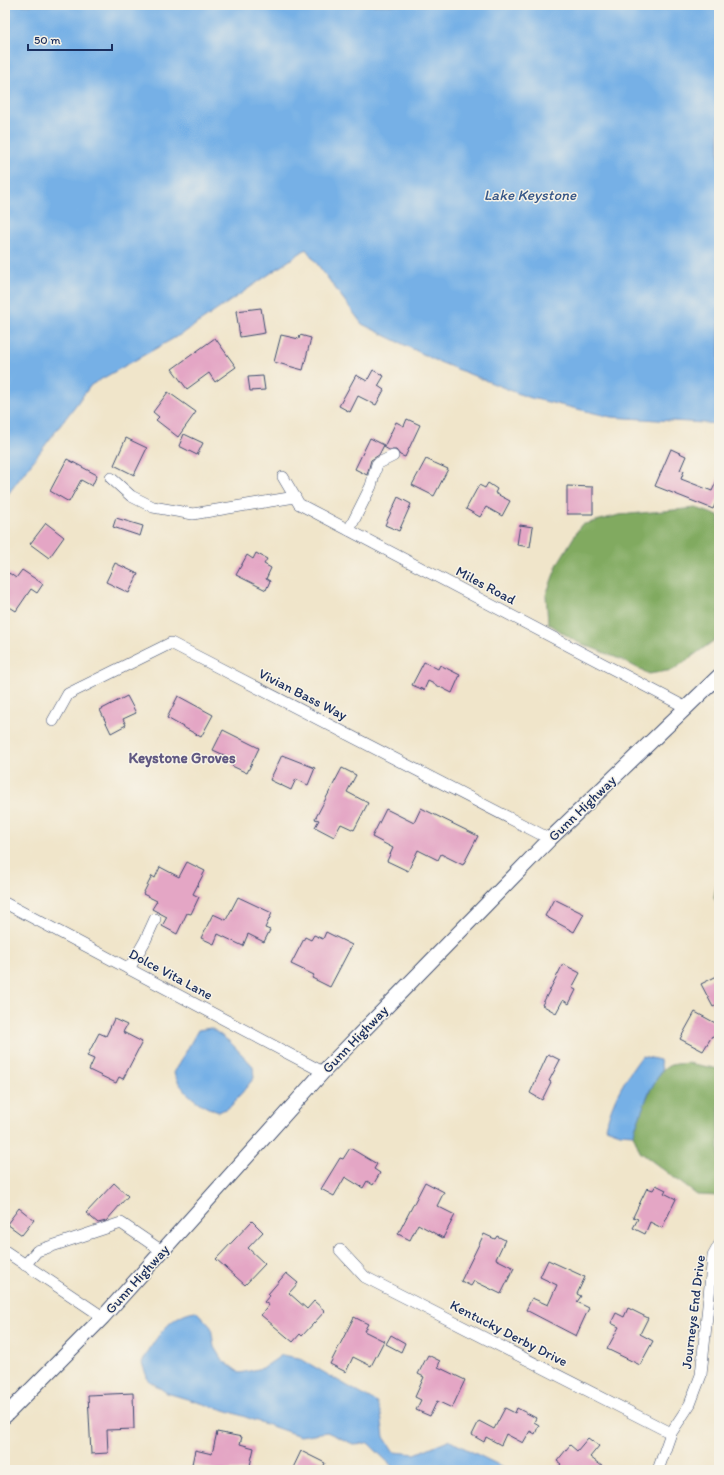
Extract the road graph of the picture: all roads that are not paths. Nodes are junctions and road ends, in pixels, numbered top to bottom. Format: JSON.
{"nodes":[{"id":1,"x":393,"y":456,"type":"dead end"},
{"id":2,"x":283,"y":476,"type":"dead end"},
{"id":3,"x":111,"y":478,"type":"dead end"},
{"id":4,"x":296,"y":497,"type":"junction"},
{"id":5,"x":349,"y":530,"type":"junction"},
{"id":6,"x":719,"y":676,"type":"edge"},
{"id":7,"x":687,"y":708,"type":"junction"},
{"id":8,"x":54,"y":721,"type":"dead end"},
{"id":9,"x":550,"y":839,"type":"junction"},
{"id":10,"x":5,"y":903,"type":"edge"},
{"id":11,"x":154,"y":919,"type":"dead end"},
{"id":12,"x":129,"y":969,"type":"junction"},
{"id":13,"x":323,"y":1072,"type":"junction"},
{"id":14,"x":719,"y":1245,"type":"edge"},
{"id":15,"x":340,"y":1250,"type":"dead end"},
{"id":16,"x":5,"y":1251,"type":"edge"},
{"id":17,"x":162,"y":1251,"type":"junction"},
{"id":18,"x":25,"y":1265,"type":"junction"},
{"id":19,"x":103,"y":1317,"type":"junction"},
{"id":20,"x":5,"y":1416,"type":"edge"},
{"id":21,"x":671,"y":1433,"type":"junction"},
{"id":22,"x":658,"y":1470,"type":"edge"}],
"edges":[{"from":1,"to":5,"type":"street"},
{"from":2,"to":4,"type":"street","name":"Miles Road"},
{"from":3,"to":4,"type":"street"},
{"from":4,"to":5,"type":"street","name":"Miles Road"},
{"from":5,"to":7,"type":"street","name":"Miles Road"},
{"from":6,"to":7,"type":"main road","name":"Gunn Highway"},
{"from":7,"to":9,"type":"main road","name":"Gunn Highway"},
{"from":8,"to":9,"type":"street","name":"Vivian Bass Way"},
{"from":9,"to":13,"type":"main road","name":"Gunn Highway"},
{"from":10,"to":12,"type":"street","name":"Dolce Vita Lane"},
{"from":11,"to":12,"type":"street"},
{"from":12,"to":13,"type":"street","name":"Dolce Vita Lane"},
{"from":13,"to":17,"type":"main road","name":"Gunn Highway"},
{"from":14,"to":21,"type":"street","name":"Journeys End Drive"},
{"from":15,"to":21,"type":"street","name":"Kentucky Derby Drive"},
{"from":16,"to":18,"type":"street"},
{"from":17,"to":18,"type":"street"},
{"from":17,"to":19,"type":"main road","name":"Gunn Highway"},
{"from":18,"to":19,"type":"street"},
{"from":19,"to":20,"type":"main road","name":"Gunn Highway"},
{"from":21,"to":22,"type":"street","name":"Journeys End Drive"}]}
